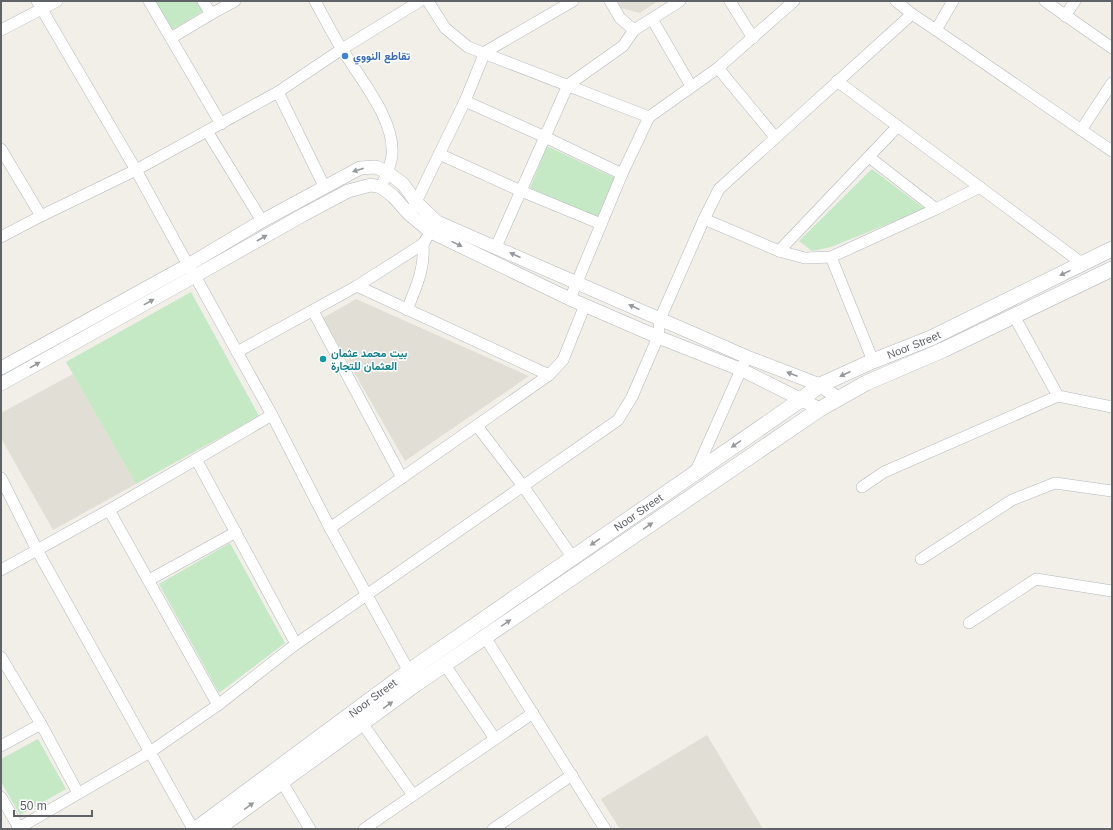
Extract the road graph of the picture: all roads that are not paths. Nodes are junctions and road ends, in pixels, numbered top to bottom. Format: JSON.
{"nodes":[{"id":1,"x":57,"y":1,"type":"edge"},
{"id":2,"x":149,"y":1,"type":"edge"},
{"id":3,"x":204,"y":1,"type":"edge"},
{"id":4,"x":235,"y":1,"type":"edge"},
{"id":5,"x":315,"y":1,"type":"edge"},
{"id":6,"x":420,"y":1,"type":"edge"},
{"id":7,"x":428,"y":1,"type":"edge"},
{"id":8,"x":573,"y":1,"type":"edge"},
{"id":9,"x":610,"y":1,"type":"edge"},
{"id":10,"x":680,"y":1,"type":"edge"},
{"id":11,"x":730,"y":1,"type":"edge"},
{"id":12,"x":794,"y":1,"type":"edge"},
{"id":13,"x":896,"y":1,"type":"edge"},
{"id":14,"x":953,"y":1,"type":"edge"},
{"id":15,"x":1045,"y":1,"type":"edge"},
{"id":16,"x":1075,"y":1,"type":"edge"},
{"id":17,"x":40,"y":5,"type":"edge"},
{"id":18,"x":211,"y":14,"type":"junction"},
{"id":19,"x":912,"y":14,"type":"junction"},
{"id":20,"x":1065,"y":16,"type":"junction"},
{"id":21,"x":652,"y":19,"type":"junction"},
{"id":22,"x":1,"y":30,"type":"edge"},
{"id":23,"x":634,"y":30,"type":"junction"},
{"id":24,"x":936,"y":30,"type":"junction"},
{"id":25,"x":171,"y":38,"type":"junction"},
{"id":26,"x":753,"y":38,"type":"junction"},
{"id":27,"x":1112,"y":48,"type":"edge"},
{"id":28,"x":342,"y":49,"type":"junction"},
{"id":29,"x":485,"y":52,"type":"junction"},
{"id":30,"x":718,"y":68,"type":"junction"},
{"id":31,"x":837,"y":81,"type":"junction"},
{"id":32,"x":1112,"y":83,"type":"edge"},
{"id":33,"x":568,"y":85,"type":"junction"},
{"id":34,"x":691,"y":86,"type":"junction"},
{"id":35,"x":278,"y":92,"type":"junction"},
{"id":36,"x":465,"y":101,"type":"junction"},
{"id":37,"x":649,"y":117,"type":"junction"},
{"id":38,"x":221,"y":124,"type":"junction"},
{"id":39,"x":898,"y":126,"type":"junction"},
{"id":40,"x":1081,"y":130,"type":"junction"},
{"id":41,"x":207,"y":131,"type":"junction"},
{"id":42,"x":545,"y":137,"type":"junction"},
{"id":43,"x":775,"y":137,"type":"junction"},
{"id":44,"x":1,"y":150,"type":"edge"},
{"id":45,"x":1112,"y":151,"type":"edge"},
{"id":46,"x":439,"y":154,"type":"junction"},
{"id":47,"x":869,"y":157,"type":"junction"},
{"id":48,"x":136,"y":170,"type":"junction"},
{"id":49,"x":387,"y":172,"type":"junction"},
{"id":50,"x":622,"y":174,"type":"junction"},
{"id":51,"x":324,"y":186,"type":"junction"},
{"id":52,"x":381,"y":187,"type":"junction"},
{"id":53,"x":980,"y":187,"type":"junction"},
{"id":54,"x":521,"y":191,"type":"junction"},
{"id":55,"x":416,"y":202,"type":"junction"},
{"id":56,"x":936,"y":209,"type":"junction"},
{"id":57,"x":409,"y":214,"type":"junction"},
{"id":58,"x":41,"y":216,"type":"junction"},
{"id":59,"x":704,"y":219,"type":"junction"},
{"id":60,"x":262,"y":221,"type":"junction"},
{"id":61,"x":601,"y":224,"type":"junction"},
{"id":62,"x":434,"y":227,"type":"junction"},
{"id":63,"x":1,"y":237,"type":"edge"},
{"id":64,"x":423,"y":244,"type":"junction"},
{"id":65,"x":496,"y":247,"type":"junction"},
{"id":66,"x":1112,"y":249,"type":"edge"},
{"id":67,"x":779,"y":251,"type":"junction"},
{"id":68,"x":831,"y":257,"type":"junction"},
{"id":69,"x":1083,"y":264,"type":"junction"},
{"id":70,"x":188,"y":265,"type":"junction"},
{"id":71,"x":1112,"y":269,"type":"edge"},
{"id":72,"x":196,"y":276,"type":"junction"},
{"id":73,"x":577,"y":282,"type":"junction"},
{"id":74,"x":357,"y":286,"type":"junction"},
{"id":75,"x":570,"y":299,"type":"junction"},
{"id":76,"x":585,"y":305,"type":"junction"},
{"id":77,"x":407,"y":310,"type":"junction"},
{"id":78,"x":313,"y":311,"type":"junction"},
{"id":79,"x":1014,"y":316,"type":"junction"},
{"id":80,"x":660,"y":319,"type":"junction"},
{"id":81,"x":658,"y":337,"type":"junction"},
{"id":82,"x":237,"y":352,"type":"junction"},
{"id":83,"x":747,"y":357,"type":"junction"},
{"id":84,"x":873,"y":360,"type":"junction"},
{"id":85,"x":1,"y":368,"type":"edge"},
{"id":86,"x":742,"y":370,"type":"junction"},
{"id":87,"x":549,"y":375,"type":"junction"},
{"id":88,"x":1,"y":384,"type":"edge"},
{"id":89,"x":820,"y":385,"type":"junction"},
{"id":90,"x":1058,"y":396,"type":"junction"},
{"id":91,"x":839,"y":398,"type":"junction"},
{"id":92,"x":802,"y":399,"type":"junction"},
{"id":93,"x":1112,"y":407,"type":"edge"},
{"id":94,"x":820,"y":409,"type":"junction"},
{"id":95,"x":272,"y":415,"type":"junction"},
{"id":96,"x":477,"y":426,"type":"junction"},
{"id":97,"x":196,"y":459,"type":"junction"},
{"id":98,"x":695,"y":473,"type":"junction"},
{"id":99,"x":402,"y":478,"type":"junction"},
{"id":100,"x":1,"y":479,"type":"edge"},
{"id":101,"x":523,"y":486,"type":"junction"},
{"id":102,"x":862,"y":487,"type":"dead end"},
{"id":103,"x":1112,"y":492,"type":"edge"},
{"id":104,"x":109,"y":510,"type":"junction"},
{"id":105,"x":330,"y":528,"type":"junction"},
{"id":106,"x":236,"y":532,"type":"junction"},
{"id":107,"x":37,"y":550,"type":"junction"},
{"id":108,"x":573,"y":558,"type":"junction"},
{"id":109,"x":921,"y":559,"type":"dead end"},
{"id":110,"x":1,"y":570,"type":"edge"},
{"id":111,"x":149,"y":580,"type":"junction"},
{"id":112,"x":1112,"y":590,"type":"edge"},
{"id":113,"x":367,"y":596,"type":"junction"},
{"id":114,"x":969,"y":623,"type":"dead end"},
{"id":115,"x":485,"y":637,"type":"junction"},
{"id":116,"x":296,"y":644,"type":"junction"},
{"id":117,"x":1,"y":657,"type":"edge"},
{"id":118,"x":445,"y":665,"type":"junction"},
{"id":119,"x":412,"y":678,"type":"junction"},
{"id":120,"x":218,"y":705,"type":"junction"},
{"id":121,"x":533,"y":713,"type":"junction"},
{"id":122,"x":362,"y":723,"type":"junction"},
{"id":123,"x":41,"y":724,"type":"junction"},
{"id":124,"x":495,"y":739,"type":"junction"},
{"id":125,"x":1,"y":746,"type":"edge"},
{"id":126,"x":150,"y":752,"type":"junction"},
{"id":127,"x":572,"y":775,"type":"junction"},
{"id":128,"x":282,"y":782,"type":"junction"},
{"id":129,"x":78,"y":793,"type":"junction"},
{"id":130,"x":414,"y":795,"type":"junction"},
{"id":131,"x":1,"y":798,"type":"edge"},
{"id":132,"x":18,"y":829,"type":"edge"},
{"id":133,"x":193,"y":829,"type":"edge"},
{"id":134,"x":196,"y":829,"type":"edge"},
{"id":135,"x":217,"y":829,"type":"edge"},
{"id":136,"x":310,"y":829,"type":"edge"},
{"id":137,"x":364,"y":829,"type":"edge"},
{"id":138,"x":493,"y":829,"type":"edge"},
{"id":139,"x":606,"y":829,"type":"edge"}],
"edges":[{"from":1,"to":17,"type":"street"},
{"from":2,"to":25,"type":"street"},
{"from":3,"to":18,"type":"street"},
{"from":4,"to":18,"type":"street"},
{"from":5,"to":28,"type":"street"},
{"from":6,"to":28,"type":"street"},
{"from":7,"to":29,"type":"street"},
{"from":8,"to":29,"type":"street"},
{"from":9,"to":23,"type":"street"},
{"from":10,"to":21,"type":"street"},
{"from":11,"to":26,"type":"street"},
{"from":12,"to":26,"type":"street"},
{"from":13,"to":19,"type":"street"},
{"from":14,"to":24,"type":"street"},
{"from":15,"to":20,"type":"street"},
{"from":16,"to":20,"type":"street"},
{"from":17,"to":22,"type":"street"},
{"from":17,"to":48,"type":"street"},
{"from":18,"to":25,"type":"street"},
{"from":19,"to":24,"type":"street"},
{"from":19,"to":31,"type":"street"},
{"from":20,"to":27,"type":"street"},
{"from":21,"to":23,"type":"street"},
{"from":21,"to":34,"type":"street"},
{"from":23,"to":33,"type":"street"},
{"from":24,"to":40,"type":"street"},
{"from":25,"to":38,"type":"street"},
{"from":26,"to":30,"type":"street"},
{"from":28,"to":35,"type":"street"},
{"from":28,"to":49,"type":"street"},
{"from":29,"to":33,"type":"street"},
{"from":29,"to":36,"type":"street"},
{"from":30,"to":34,"type":"street"},
{"from":30,"to":43,"type":"street"},
{"from":31,"to":39,"type":"street"},
{"from":31,"to":43,"type":"street"},
{"from":32,"to":40,"type":"street"},
{"from":33,"to":37,"type":"street"},
{"from":33,"to":42,"type":"street"},
{"from":34,"to":37,"type":"street"},
{"from":35,"to":38,"type":"street"},
{"from":35,"to":51,"type":"street"},
{"from":36,"to":42,"type":"street"},
{"from":36,"to":46,"type":"street"},
{"from":37,"to":50,"type":"street"},
{"from":38,"to":41,"type":"street"},
{"from":39,"to":47,"type":"street"},
{"from":39,"to":53,"type":"street"},
{"from":40,"to":45,"type":"street"},
{"from":41,"to":48,"type":"street"},
{"from":41,"to":60,"type":"street"},
{"from":42,"to":50,"type":"street"},
{"from":42,"to":54,"type":"street"},
{"from":43,"to":59,"type":"street"},
{"from":44,"to":58,"type":"street"},
{"from":46,"to":54,"type":"street"},
{"from":46,"to":55,"type":"street"},
{"from":47,"to":56,"type":"street"},
{"from":47,"to":67,"type":"street"},
{"from":48,"to":58,"type":"street"},
{"from":48,"to":70,"type":"street"},
{"from":49,"to":51,"type":"street","one_way":true},
{"from":49,"to":52,"type":"street"},
{"from":49,"to":55,"type":"street"},
{"from":50,"to":61,"type":"street"},
{"from":51,"to":60,"type":"street"},
{"from":52,"to":57,"type":"street"},
{"from":72,"to":52,"type":"street","one_way":true},
{"from":53,"to":56,"type":"street"},
{"from":53,"to":69,"type":"street"},
{"from":54,"to":61,"type":"street"},
{"from":54,"to":65,"type":"street"},
{"from":55,"to":57,"type":"street"},
{"from":55,"to":62,"type":"street"},
{"from":56,"to":68,"type":"street"},
{"from":57,"to":62,"type":"street"},
{"from":58,"to":63,"type":"street"},
{"from":59,"to":67,"type":"street"},
{"from":59,"to":80,"type":"street"},
{"from":60,"to":70,"type":"street"},
{"from":61,"to":73,"type":"street"},
{"from":62,"to":64,"type":"street"},
{"from":62,"to":65,"type":"street"},
{"from":62,"to":75,"type":"street","one_way":true},
{"from":64,"to":74,"type":"street"},
{"from":64,"to":77,"type":"street"},
{"from":73,"to":65,"type":"street","one_way":true},
{"from":66,"to":69,"type":"main road","name":"Noor Street"},
{"from":67,"to":68,"type":"street"},
{"from":68,"to":84,"type":"street"},
{"from":69,"to":84,"type":"main road","name":"Noor Street","one_way":true},
{"from":70,"to":72,"type":"street"},
{"from":70,"to":85,"type":"street"},
{"from":71,"to":79,"type":"main road","name":"Noor Street"},
{"from":72,"to":82,"type":"street"},
{"from":88,"to":72,"type":"street","one_way":true},
{"from":73,"to":75,"type":"street"},
{"from":80,"to":73,"type":"street","one_way":true},
{"from":74,"to":77,"type":"street"},
{"from":74,"to":78,"type":"street"},
{"from":75,"to":76,"type":"street"},
{"from":76,"to":81,"type":"street"},
{"from":76,"to":87,"type":"street"},
{"from":77,"to":87,"type":"street"},
{"from":78,"to":82,"type":"street"},
{"from":78,"to":99,"type":"street"},
{"from":79,"to":90,"type":"street"},
{"from":79,"to":91,"type":"main road","name":"Noor Street"},
{"from":80,"to":81,"type":"street"},
{"from":80,"to":83,"type":"street"},
{"from":81,"to":86,"type":"street"},
{"from":81,"to":101,"type":"street"},
{"from":82,"to":95,"type":"street"},
{"from":83,"to":86,"type":"street"},
{"from":89,"to":83,"type":"street","one_way":true},
{"from":84,"to":89,"type":"main road","name":"Noor Street","one_way":true},
{"from":86,"to":92,"type":"street"},
{"from":86,"to":98,"type":"street"},
{"from":87,"to":96,"type":"street"},
{"from":89,"to":91,"type":"street"},
{"from":89,"to":92,"type":"main road","name":"Noor Street"},
{"from":90,"to":93,"type":"street"},
{"from":90,"to":102,"type":"street"},
{"from":91,"to":94,"type":"main road","name":"Noor Street"},
{"from":92,"to":94,"type":"street"},
{"from":92,"to":98,"type":"main road","name":"Noor Street","one_way":true},
{"from":115,"to":94,"type":"main road","name":"Noor Street","one_way":true},
{"from":95,"to":97,"type":"street"},
{"from":95,"to":105,"type":"street"},
{"from":96,"to":99,"type":"street"},
{"from":96,"to":101,"type":"street"},
{"from":97,"to":104,"type":"street"},
{"from":97,"to":106,"type":"street"},
{"from":98,"to":108,"type":"main road","name":"Noor Street","one_way":true},
{"from":99,"to":105,"type":"street"},
{"from":100,"to":107,"type":"street"},
{"from":101,"to":108,"type":"street"},
{"from":101,"to":113,"type":"street"},
{"from":103,"to":109,"type":"street"},
{"from":104,"to":107,"type":"street"},
{"from":104,"to":111,"type":"street"},
{"from":105,"to":113,"type":"street"},
{"from":106,"to":111,"type":"street"},
{"from":106,"to":116,"type":"street"},
{"from":107,"to":110,"type":"street"},
{"from":107,"to":126,"type":"street"},
{"from":108,"to":119,"type":"main road","name":"Noor Street"},
{"from":111,"to":120,"type":"street"},
{"from":112,"to":114,"type":"street"},
{"from":113,"to":116,"type":"street"},
{"from":113,"to":119,"type":"street"},
{"from":115,"to":118,"type":"main road","name":"Noor Street"},
{"from":115,"to":121,"type":"street"},
{"from":116,"to":120,"type":"street"},
{"from":117,"to":123,"type":"street"},
{"from":118,"to":119,"type":"main road","name":"Noor Street"},
{"from":118,"to":124,"type":"street"},
{"from":122,"to":119,"type":"main road","name":"Noor Street","one_way":true},
{"from":119,"to":134,"type":"main road","name":"Noor Street"},
{"from":120,"to":126,"type":"street"},
{"from":121,"to":124,"type":"street"},
{"from":121,"to":127,"type":"street"},
{"from":122,"to":128,"type":"main road","name":"Noor Street"},
{"from":122,"to":130,"type":"street"},
{"from":123,"to":125,"type":"street"},
{"from":123,"to":129,"type":"street"},
{"from":124,"to":130,"type":"street"},
{"from":126,"to":129,"type":"street"},
{"from":126,"to":133,"type":"street"},
{"from":127,"to":138,"type":"street"},
{"from":127,"to":139,"type":"street"},
{"from":135,"to":128,"type":"main road","name":"Noor Street","one_way":true},
{"from":128,"to":136,"type":"street"},
{"from":129,"to":132,"type":"street"},
{"from":130,"to":137,"type":"street"},
{"from":131,"to":132,"type":"street"}]}
